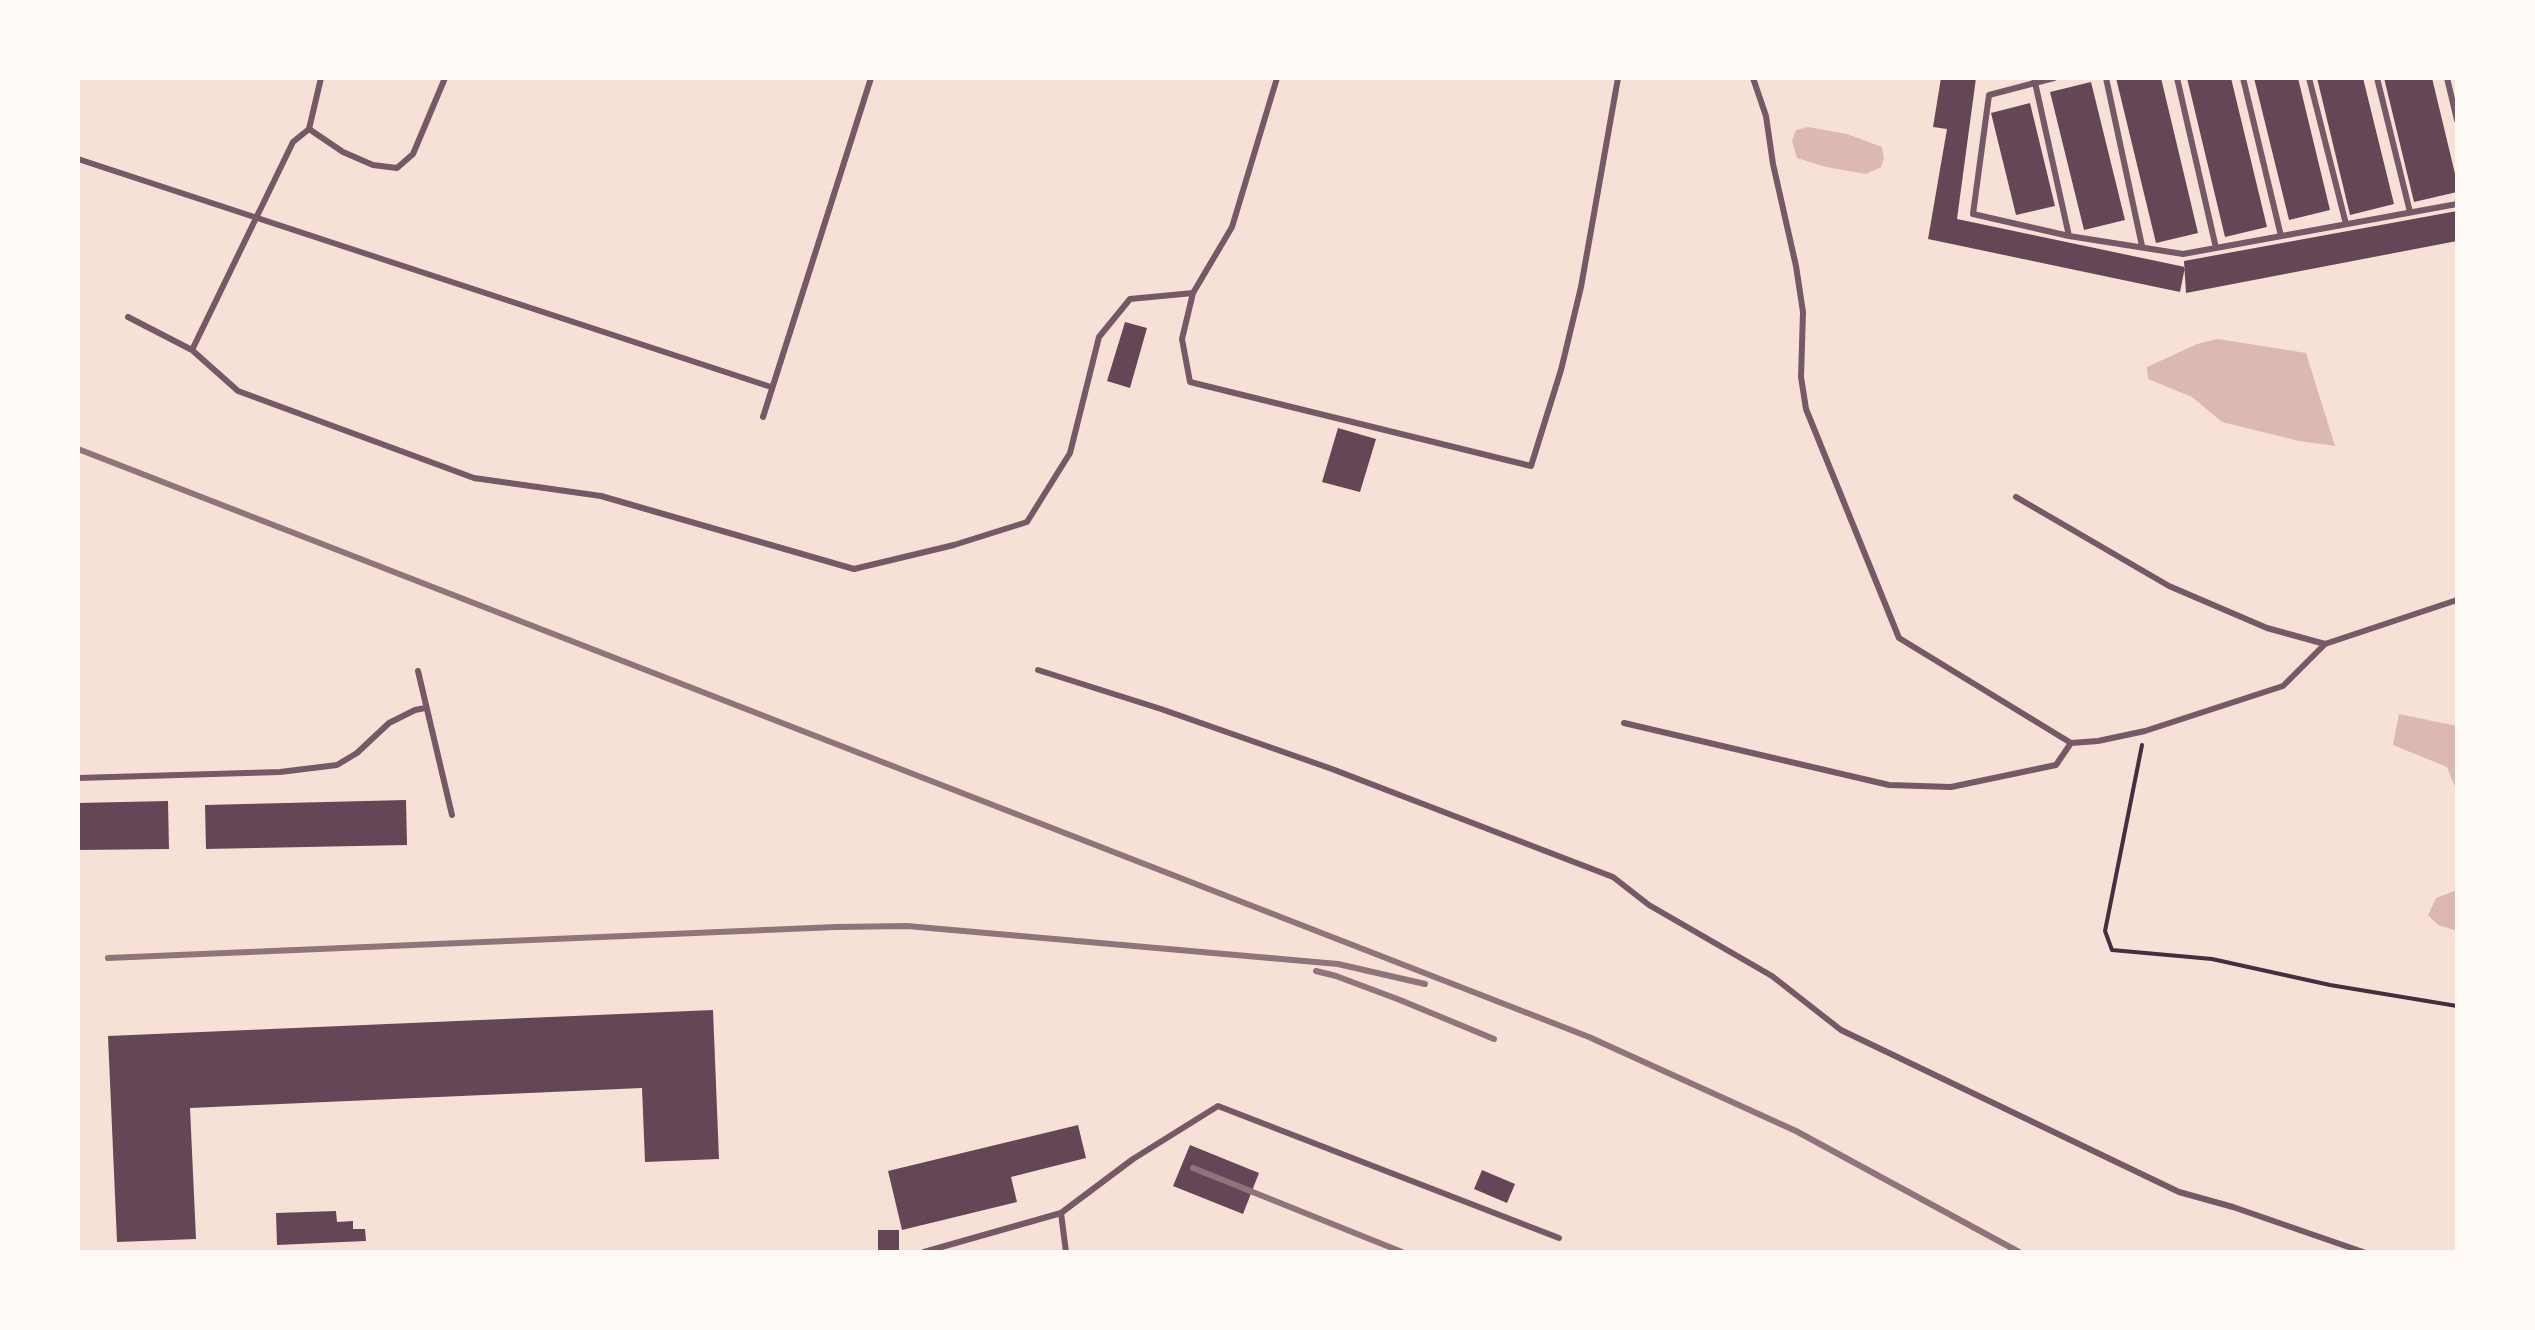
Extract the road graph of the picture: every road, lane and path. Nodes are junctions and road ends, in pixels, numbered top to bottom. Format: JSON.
{"nodes":[{"id":1,"x":321,"y":78,"type":"edge"},
{"id":2,"x":445,"y":78,"type":"edge"},
{"id":3,"x":871,"y":78,"type":"edge"},
{"id":4,"x":1277,"y":78,"type":"edge"},
{"id":5,"x":1618,"y":78,"type":"edge"},
{"id":6,"x":1753,"y":78,"type":"edge"},
{"id":7,"x":2054,"y":78,"type":"edge"},
{"id":8,"x":2106,"y":78,"type":"edge"},
{"id":9,"x":2177,"y":78,"type":"edge"},
{"id":10,"x":2243,"y":78,"type":"edge"},
{"id":11,"x":2309,"y":78,"type":"edge"},
{"id":12,"x":2377,"y":78,"type":"edge"},
{"id":13,"x":2447,"y":78,"type":"edge"},
{"id":14,"x":2035,"y":80,"type":"edge"},
{"id":15,"x":2457,"y":120,"type":"edge"},
{"id":16,"x":309,"y":129,"type":"junction"},
{"id":17,"x":78,"y":159,"type":"edge"},
{"id":18,"x":2457,"y":204,"type":"edge"},
{"id":19,"x":2410,"y":212,"type":"junction"},
{"id":20,"x":258,"y":218,"type":"junction"},
{"id":21,"x":2346,"y":224,"type":"junction"},
{"id":22,"x":2069,"y":236,"type":"junction"},
{"id":23,"x":2281,"y":236,"type":"junction"},
{"id":24,"x":2142,"y":246,"type":"junction"},
{"id":25,"x":2216,"y":248,"type":"junction"},
{"id":26,"x":1193,"y":293,"type":"junction"},
{"id":27,"x":128,"y":317,"type":"dead end"},
{"id":28,"x":192,"y":350,"type":"junction"},
{"id":29,"x":771,"y":387,"type":"junction"},
{"id":30,"x":763,"y":417,"type":"dead end"},
{"id":31,"x":2016,"y":497,"type":"dead end"},
{"id":32,"x":2457,"y":600,"type":"edge"},
{"id":33,"x":2325,"y":644,"type":"junction"},
{"id":34,"x":1038,"y":670,"type":"dead end"},
{"id":35,"x":418,"y":671,"type":"dead end"},
{"id":36,"x":425,"y":708,"type":"junction"},
{"id":37,"x":1624,"y":723,"type":"dead end"},
{"id":38,"x":2145,"y":731,"type":"junction"},
{"id":39,"x":2071,"y":743,"type":"junction"},
{"id":40,"x":78,"y":778,"type":"edge"},
{"id":41,"x":452,"y":815,"type":"dead end"},
{"id":42,"x":2457,"y":1006,"type":"edge"},
{"id":43,"x":1061,"y":1213,"type":"junction"},
{"id":44,"x":1559,"y":1238,"type":"dead end"},
{"id":45,"x":924,"y":1252,"type":"edge"},
{"id":46,"x":1066,"y":1252,"type":"edge"},
{"id":47,"x":2363,"y":1252,"type":"edge"}],
"edges":[{"from":1,"to":16,"type":"lane"},
{"from":2,"to":16,"type":"lane"},
{"from":3,"to":29,"type":"lane"},
{"from":4,"to":26,"type":"lane"},
{"from":5,"to":26,"type":"lane"},
{"from":6,"to":39,"type":"lane"},
{"from":7,"to":14,"type":"lane"},
{"from":8,"to":24,"type":"lane"},
{"from":9,"to":25,"type":"lane"},
{"from":10,"to":23,"type":"lane"},
{"from":11,"to":21,"type":"lane"},
{"from":12,"to":19,"type":"lane"},
{"from":13,"to":15,"type":"lane"},
{"from":14,"to":22,"type":"lane"},
{"from":14,"to":22,"type":"lane"},
{"from":16,"to":20,"type":"lane"},
{"from":17,"to":20,"type":"lane"},
{"from":18,"to":19,"type":"lane"},
{"from":19,"to":21,"type":"lane"},
{"from":20,"to":28,"type":"lane"},
{"from":20,"to":29,"type":"lane"},
{"from":21,"to":23,"type":"lane"},
{"from":22,"to":24,"type":"lane"},
{"from":23,"to":25,"type":"lane"},
{"from":24,"to":25,"type":"lane"},
{"from":26,"to":28,"type":"lane"},
{"from":27,"to":28,"type":"lane"},
{"from":29,"to":30,"type":"lane"},
{"from":31,"to":33,"type":"lane"},
{"from":32,"to":33,"type":"lane"},
{"from":33,"to":38,"type":"lane"},
{"from":34,"to":47,"type":"lane"},
{"from":35,"to":36,"type":"lane"},
{"from":36,"to":40,"type":"lane"},
{"from":36,"to":41,"type":"lane"},
{"from":37,"to":39,"type":"lane"},
{"from":38,"to":39,"type":"lane"},
{"from":38,"to":42,"type":"path"},
{"from":43,"to":44,"type":"lane"},
{"from":43,"to":45,"type":"lane"},
{"from":43,"to":46,"type":"lane"}]}
